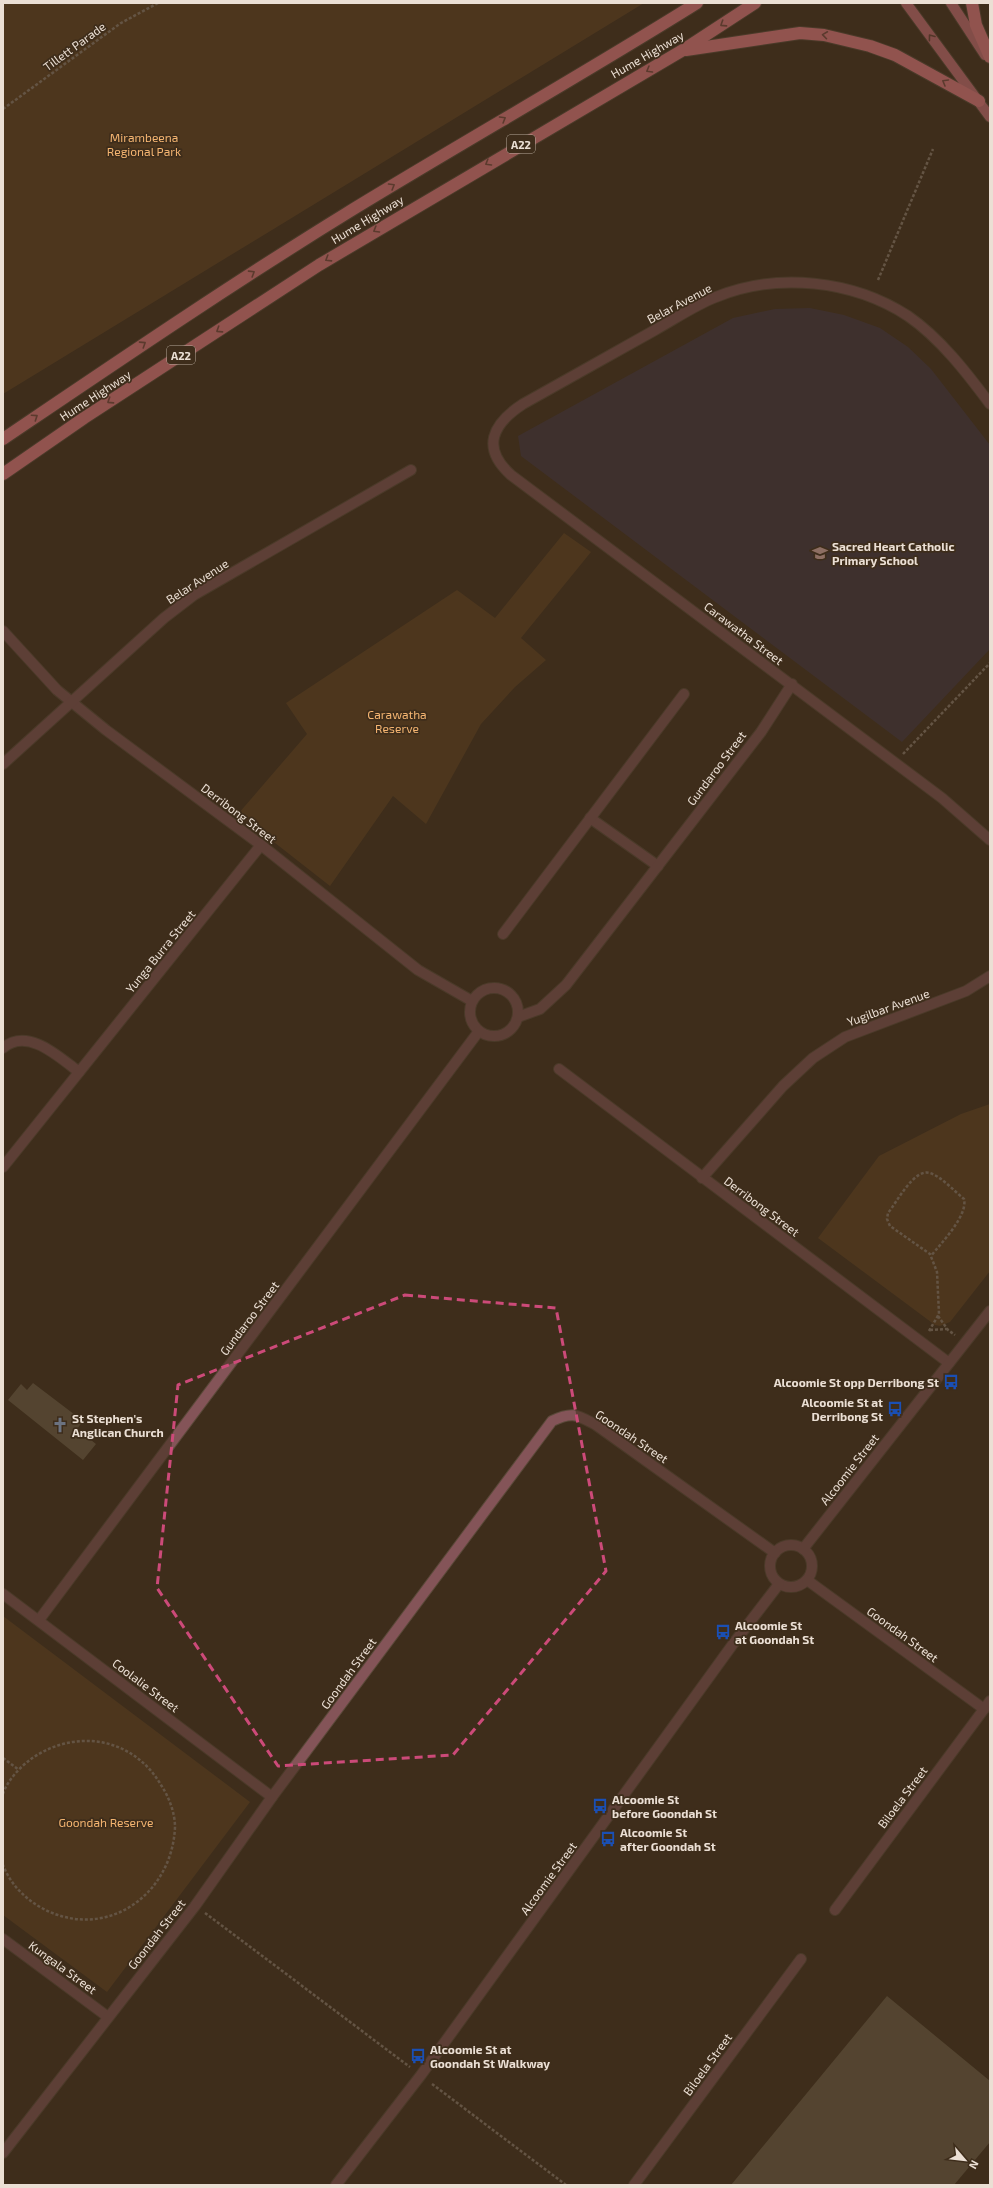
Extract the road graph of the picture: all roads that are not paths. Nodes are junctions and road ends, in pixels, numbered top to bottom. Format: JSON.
{"nodes":[{"id":1,"x":697,"y":3,"type":"edge"},
{"id":2,"x":756,"y":3,"type":"edge"},
{"id":3,"x":906,"y":3,"type":"edge"},
{"id":4,"x":951,"y":3,"type":"edge"},
{"id":5,"x":972,"y":3,"type":"edge"},
{"id":6,"x":683,"y":50,"type":"junction"},
{"id":7,"x":990,"y":57,"type":"edge"},
{"id":8,"x":990,"y":63,"type":"edge"},
{"id":9,"x":979,"y":102,"type":"junction"},
{"id":10,"x":990,"y":117,"type":"edge"},
{"id":11,"x":990,"y":404,"type":"edge"},
{"id":12,"x":3,"y":439,"type":"edge"},
{"id":13,"x":492,"y":442,"type":"joint"},
{"id":14,"x":411,"y":470,"type":"dead end"},
{"id":15,"x":3,"y":474,"type":"edge"},
{"id":16,"x":3,"y":631,"type":"edge"},
{"id":17,"x":792,"y":684,"type":"junction"},
{"id":18,"x":684,"y":694,"type":"dead end"},
{"id":19,"x":72,"y":701,"type":"junction"},
{"id":20,"x":3,"y":764,"type":"edge"},
{"id":21,"x":590,"y":818,"type":"junction"},
{"id":22,"x":990,"y":840,"type":"edge"},
{"id":23,"x":261,"y":845,"type":"junction"},
{"id":24,"x":658,"y":866,"type":"junction"},
{"id":25,"x":504,"y":934,"type":"dead end"},
{"id":26,"x":990,"y":976,"type":"edge"},
{"id":27,"x":472,"y":1001,"type":"junction"},
{"id":28,"x":518,"y":1016,"type":"junction"},
{"id":29,"x":479,"y":1032,"type":"junction"},
{"id":30,"x":3,"y":1048,"type":"edge"},
{"id":31,"x":559,"y":1069,"type":"dead end"},
{"id":32,"x":79,"y":1072,"type":"junction"},
{"id":33,"x":3,"y":1167,"type":"edge"},
{"id":34,"x":702,"y":1178,"type":"junction"},
{"id":35,"x":990,"y":1311,"type":"edge"},
{"id":36,"x":949,"y":1363,"type":"junction"},
{"id":37,"x":803,"y":1549,"type":"junction"},
{"id":38,"x":775,"y":1552,"type":"junction"},
{"id":39,"x":807,"y":1580,"type":"junction"},
{"id":40,"x":778,"y":1584,"type":"junction"},
{"id":41,"x":3,"y":1594,"type":"edge"},
{"id":42,"x":39,"y":1620,"type":"junction"},
{"id":43,"x":990,"y":1701,"type":"edge"},
{"id":44,"x":984,"y":1710,"type":"junction"},
{"id":45,"x":272,"y":1797,"type":"junction"},
{"id":46,"x":835,"y":1910,"type":"dead end"},
{"id":47,"x":3,"y":1939,"type":"edge"},
{"id":48,"x":801,"y":1958,"type":"dead end"},
{"id":49,"x":108,"y":2017,"type":"junction"},
{"id":50,"x":3,"y":2153,"type":"edge"},
{"id":51,"x":336,"y":2185,"type":"edge"},
{"id":52,"x":634,"y":2185,"type":"edge"}],
"edges":[{"from":12,"to":1,"type":"highway","name":"Hume Highway","number":"A22","one_way":true},
{"from":2,"to":6,"type":"highway","name":"Hume Highway","number":"A22","one_way":true},
{"from":9,"to":3,"type":"main road","one_way":true},
{"from":4,"to":8,"type":"main road"},
{"from":5,"to":7,"type":"highway"},
{"from":9,"to":6,"type":"highway","one_way":true},
{"from":6,"to":15,"type":"highway","name":"Hume Highway","number":"A22","one_way":true},
{"from":9,"to":10,"type":"main road"},
{"from":11,"to":13,"type":"street","name":"Belar Avenue"},
{"from":13,"to":17,"type":"street","name":"Carawatha Street"},
{"from":14,"to":19,"type":"street","name":"Belar Avenue"},
{"from":16,"to":19,"type":"street","name":"Derribong Street"},
{"from":17,"to":22,"type":"street","name":"Carawatha Street"},
{"from":17,"to":24,"type":"street","name":"Gundaroo Street"},
{"from":18,"to":21,"type":"street"},
{"from":19,"to":20,"type":"street","name":"Belar Avenue"},
{"from":19,"to":23,"type":"street","name":"Derribong Street"},
{"from":21,"to":24,"type":"street"},
{"from":21,"to":25,"type":"street"},
{"from":23,"to":27,"type":"street","name":"Derribong Street"},
{"from":23,"to":32,"type":"street","name":"Yunga Burra Street"},
{"from":24,"to":28,"type":"street","name":"Gundaroo Street"},
{"from":26,"to":34,"type":"street","name":"Yugilbar Avenue"},
{"from":27,"to":28,"type":"street"},
{"from":27,"to":29,"type":"street"},
{"from":28,"to":29,"type":"street"},
{"from":29,"to":42,"type":"street","name":"Gundaroo Street"},
{"from":30,"to":32,"type":"street"},
{"from":31,"to":34,"type":"street","name":"Derribong Street"},
{"from":32,"to":33,"type":"street","name":"Yunga Burra Street"},
{"from":34,"to":36,"type":"street","name":"Derribong Street"},
{"from":35,"to":36,"type":"street","name":"Alcoomie Street"},
{"from":36,"to":37,"type":"street","name":"Alcoomie Street"},
{"from":37,"to":38,"type":"street"},
{"from":37,"to":39,"type":"street"},
{"from":38,"to":40,"type":"street"},
{"from":38,"to":45,"type":"street","name":"Goondah Street"},
{"from":39,"to":40,"type":"street"},
{"from":39,"to":44,"type":"street","name":"Goondah Street"},
{"from":40,"to":51,"type":"street","name":"Alcoomie Street"},
{"from":41,"to":42,"type":"street","name":"Coolalie Street"},
{"from":42,"to":45,"type":"street","name":"Coolalie Street"},
{"from":43,"to":44,"type":"street","name":"Biloela Street"},
{"from":44,"to":46,"type":"street","name":"Biloela Street"},
{"from":45,"to":49,"type":"street","name":"Goondah Street"},
{"from":47,"to":49,"type":"street","name":"Kungala Street"},
{"from":48,"to":52,"type":"street","name":"Biloela Street"},
{"from":49,"to":50,"type":"street","name":"Goondah Street"}]}
